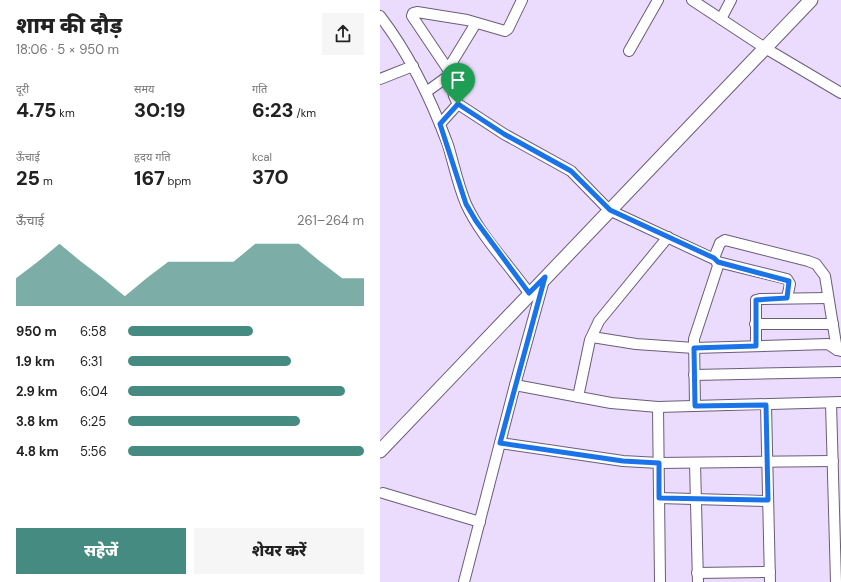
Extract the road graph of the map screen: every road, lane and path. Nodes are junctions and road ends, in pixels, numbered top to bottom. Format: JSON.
{"nodes":[{"id":1,"x":522,"y":0,"type":"edge"},
{"id":2,"x":658,"y":0,"type":"edge"},
{"id":3,"x":692,"y":0,"type":"edge"},
{"id":4,"x":732,"y":0,"type":"edge"},
{"id":5,"x":811,"y":0,"type":"edge"},
{"id":6,"x":380,"y":16,"type":"edge"},
{"id":7,"x":721,"y":19,"type":"junction"},
{"id":8,"x":476,"y":23,"type":"junction"},
{"id":9,"x":765,"y":48,"type":"junction"},
{"id":10,"x":629,"y":51,"type":"dead end"},
{"id":11,"x":413,"y":66,"type":"junction"},
{"id":12,"x":449,"y":72,"type":"junction"},
{"id":13,"x":380,"y":80,"type":"edge"},
{"id":14,"x":426,"y":92,"type":"junction"},
{"id":15,"x":841,"y":93,"type":"edge"},
{"id":16,"x":458,"y":104,"type":"junction"},
{"id":17,"x":440,"y":124,"type":"junction"},
{"id":18,"x":610,"y":210,"type":"junction"},
{"id":19,"x":668,"y":237,"type":"junction"},
{"id":20,"x":716,"y":260,"type":"junction"},
{"id":21,"x":545,"y":277,"type":"junction"},
{"id":22,"x":529,"y":293,"type":"junction"},
{"id":23,"x":787,"y":298,"type":"junction"},
{"id":24,"x":828,"y":298,"type":"junction"},
{"id":25,"x":755,"y":324,"type":"junction"},
{"id":26,"x":833,"y":324,"type":"junction"},
{"id":27,"x":592,"y":337,"type":"junction"},
{"id":28,"x":756,"y":346,"type":"junction"},
{"id":29,"x":694,"y":348,"type":"junction"},
{"id":30,"x":839,"y":350,"type":"edge"},
{"id":31,"x":841,"y":372,"type":"edge"},
{"id":32,"x":694,"y":375,"type":"junction"},
{"id":33,"x":515,"y":386,"type":"junction"},
{"id":34,"x":578,"y":397,"type":"junction"},
{"id":35,"x":836,"y":403,"type":"edge"},
{"id":36,"x":766,"y":405,"type":"junction"},
{"id":37,"x":658,"y":406,"type":"junction"},
{"id":38,"x":695,"y":406,"type":"junction"},
{"id":39,"x":500,"y":443,"type":"junction"},
{"id":40,"x":382,"y":445,"type":"edge"},
{"id":41,"x":767,"y":461,"type":"junction"},
{"id":42,"x":833,"y":461,"type":"junction"},
{"id":43,"x":659,"y":463,"type":"junction"},
{"id":44,"x":694,"y":463,"type":"junction"},
{"id":45,"x":383,"y":493,"type":"dead end"},
{"id":46,"x":659,"y":498,"type":"junction"},
{"id":47,"x":695,"y":499,"type":"junction"},
{"id":48,"x":768,"y":500,"type":"junction"},
{"id":49,"x":480,"y":522,"type":"junction"},
{"id":50,"x":770,"y":577,"type":"edge"},
{"id":51,"x":698,"y":578,"type":"edge"},
{"id":52,"x":464,"y":582,"type":"edge"},
{"id":53,"x":660,"y":582,"type":"edge"},
{"id":54,"x":836,"y":582,"type":"edge"}],
"edges":[{"from":1,"to":8,"type":"street"},
{"from":2,"to":10,"type":"street"},
{"from":3,"to":7,"type":"street"},
{"from":4,"to":7,"type":"street"},
{"from":5,"to":9,"type":"main road"},
{"from":6,"to":11,"type":"street"},
{"from":7,"to":9,"type":"street"},
{"from":8,"to":12,"type":"street"},
{"from":8,"to":12,"type":"street"},
{"from":9,"to":15,"type":"street"},
{"from":9,"to":18,"type":"main road"},
{"from":11,"to":13,"type":"street"},
{"from":11,"to":14,"type":"street"},
{"from":12,"to":14,"type":"street"},
{"from":12,"to":16,"type":"street"},
{"from":14,"to":17,"type":"street"},
{"from":16,"to":17,"type":"street"},
{"from":16,"to":18,"type":"street"},
{"from":17,"to":22,"type":"street"},
{"from":18,"to":19,"type":"street"},
{"from":18,"to":21,"type":"main road"},
{"from":19,"to":20,"type":"street"},
{"from":19,"to":27,"type":"street"},
{"from":20,"to":23,"type":"street"},
{"from":20,"to":24,"type":"street"},
{"from":20,"to":29,"type":"street"},
{"from":21,"to":22,"type":"main road"},
{"from":21,"to":33,"type":"street"},
{"from":22,"to":40,"type":"main road"},
{"from":23,"to":24,"type":"street"},
{"from":23,"to":25,"type":"street"},
{"from":24,"to":26,"type":"street"},
{"from":25,"to":26,"type":"street"},
{"from":25,"to":28,"type":"street"},
{"from":26,"to":30,"type":"street"},
{"from":27,"to":29,"type":"street"},
{"from":27,"to":34,"type":"street"},
{"from":28,"to":29,"type":"street"},
{"from":28,"to":30,"type":"street"},
{"from":29,"to":32,"type":"street"},
{"from":31,"to":32,"type":"street"},
{"from":32,"to":38,"type":"street"},
{"from":33,"to":34,"type":"street"},
{"from":33,"to":39,"type":"street"},
{"from":34,"to":37,"type":"street"},
{"from":35,"to":36,"type":"street"},
{"from":35,"to":42,"type":"street"},
{"from":36,"to":38,"type":"street"},
{"from":36,"to":41,"type":"street"},
{"from":37,"to":38,"type":"street"},
{"from":37,"to":43,"type":"street"},
{"from":39,"to":43,"type":"street"},
{"from":39,"to":49,"type":"street"},
{"from":41,"to":42,"type":"street"},
{"from":41,"to":44,"type":"street"},
{"from":41,"to":48,"type":"street"},
{"from":42,"to":54,"type":"street"},
{"from":43,"to":44,"type":"street"},
{"from":43,"to":46,"type":"street"},
{"from":44,"to":47,"type":"street"},
{"from":45,"to":49,"type":"street"},
{"from":46,"to":47,"type":"street"},
{"from":46,"to":53,"type":"street"},
{"from":47,"to":48,"type":"street"},
{"from":47,"to":51,"type":"street"},
{"from":48,"to":50,"type":"street"},
{"from":49,"to":52,"type":"street"},
{"from":50,"to":51,"type":"street"}]}
